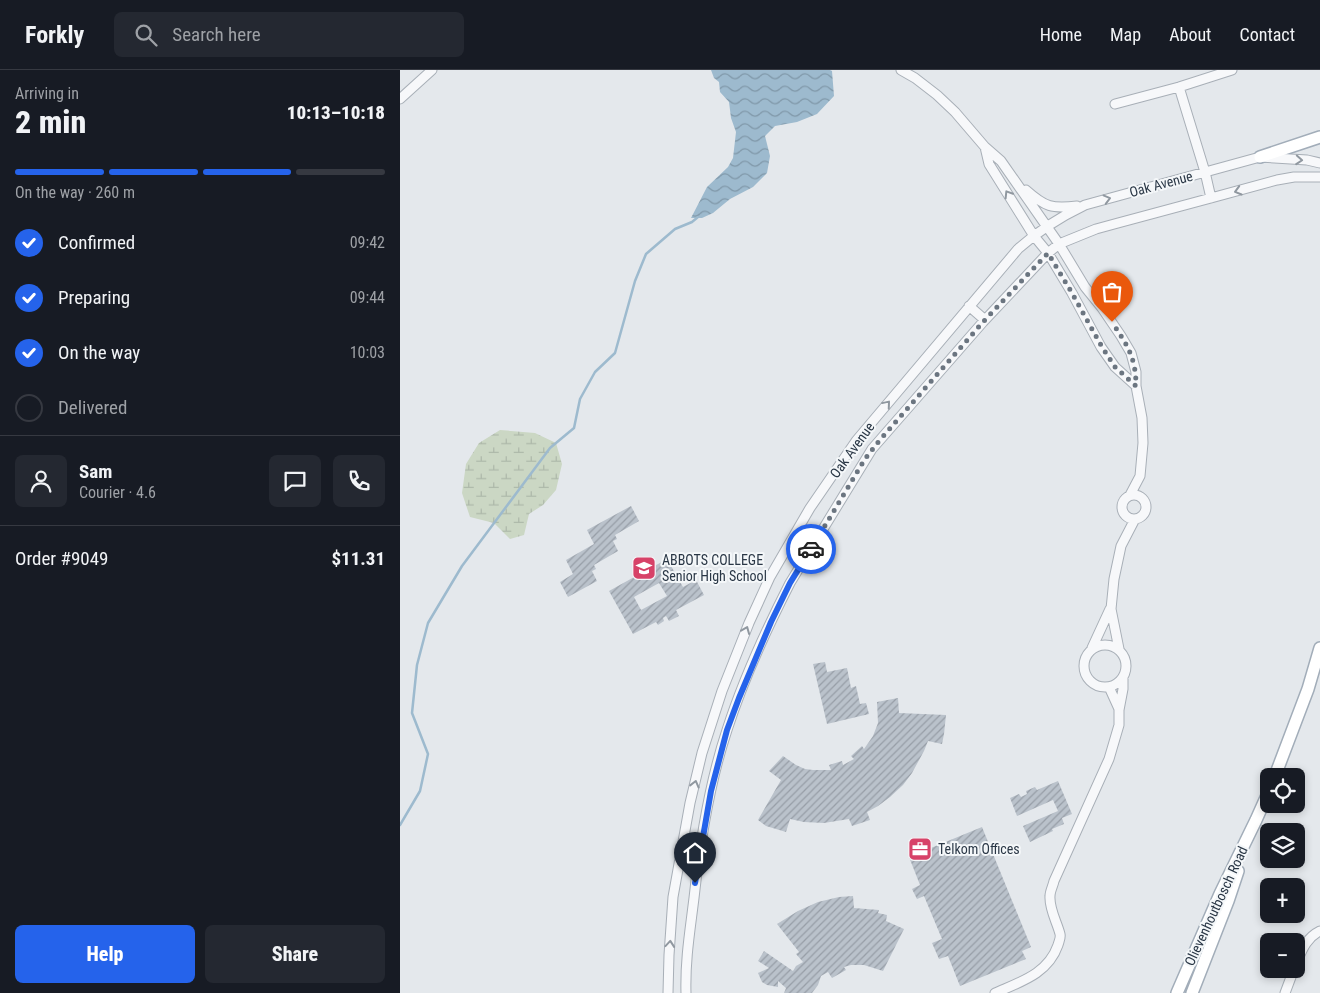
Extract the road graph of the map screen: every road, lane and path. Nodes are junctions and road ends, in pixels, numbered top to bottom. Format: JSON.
{"nodes":[{"id":1,"x":432,"y":70,"type":"edge"},
{"id":2,"x":901,"y":70,"type":"edge"},
{"id":3,"x":1232,"y":70,"type":"edge"},
{"id":4,"x":1179,"y":87,"type":"junction"},
{"id":5,"x":400,"y":99,"type":"edge"},
{"id":6,"x":1115,"y":104,"type":"dead end"},
{"id":7,"x":1320,"y":137,"type":"edge"},
{"id":8,"x":985,"y":146,"type":"junction"},
{"id":9,"x":1260,"y":157,"type":"junction"},
{"id":10,"x":1320,"y":163,"type":"edge"},
{"id":11,"x":1205,"y":172,"type":"junction"},
{"id":12,"x":1320,"y":177,"type":"edge"},
{"id":13,"x":1014,"y":180,"type":"junction"},
{"id":14,"x":1212,"y":198,"type":"junction"},
{"id":15,"x":1085,"y":205,"type":"junction"},
{"id":16,"x":1047,"y":226,"type":"junction"},
{"id":17,"x":1034,"y":236,"type":"junction"},
{"id":18,"x":1059,"y":244,"type":"junction"},
{"id":19,"x":1048,"y":253,"type":"junction"},
{"id":20,"x":969,"y":306,"type":"junction"},
{"id":21,"x":985,"y":320,"type":"junction"},
{"id":22,"x":1136,"y":386,"type":"junction"},
{"id":23,"x":1140,"y":476,"type":"junction"},
{"id":24,"x":1130,"y":495,"type":"junction"},
{"id":25,"x":1144,"y":500,"type":"junction"},
{"id":26,"x":1124,"y":515,"type":"junction"},
{"id":27,"x":1135,"y":519,"type":"junction"},
{"id":28,"x":1122,"y":541,"type":"junction"},
{"id":29,"x":1111,"y":609,"type":"junction"},
{"id":30,"x":1092,"y":648,"type":"junction"},
{"id":31,"x":1320,"y":648,"type":"edge"},
{"id":32,"x":1119,"y":649,"type":"junction"},
{"id":33,"x":1123,"y":677,"type":"junction"},
{"id":34,"x":1109,"y":687,"type":"junction"},
{"id":35,"x":1119,"y":710,"type":"junction"},
{"id":36,"x":1278,"y":768,"type":"edge"},
{"id":37,"x":1260,"y":811,"type":"edge"},
{"id":38,"x":1256,"y":820,"type":"junction"},
{"id":39,"x":1228,"y":901,"type":"junction"},
{"id":40,"x":1320,"y":931,"type":"edge"},
{"id":41,"x":1305,"y":944,"type":"edge"},
{"id":42,"x":1291,"y":978,"type":"edge"},
{"id":43,"x":668,"y":993,"type":"edge"},
{"id":44,"x":686,"y":993,"type":"edge"},
{"id":45,"x":995,"y":993,"type":"edge"},
{"id":46,"x":1176,"y":993,"type":"edge"},
{"id":47,"x":1185,"y":993,"type":"edge"},
{"id":48,"x":1192,"y":993,"type":"edge"},
{"id":49,"x":1285,"y":993,"type":"edge"}],
"edges":[{"from":1,"to":5,"type":"street"},
{"from":2,"to":8,"type":"street"},
{"from":3,"to":4,"type":"street"},
{"from":4,"to":6,"type":"street"},
{"from":4,"to":11,"type":"street"},
{"from":7,"to":9,"type":"main road"},
{"from":8,"to":13,"type":"street"},
{"from":17,"to":8,"type":"street","one_way":true},
{"from":9,"to":10,"type":"street","name":"Oak Avenue","one_way":true},
{"from":9,"to":11,"type":"street","name":"Oak Avenue"},
{"from":11,"to":14,"type":"street"},
{"from":15,"to":11,"type":"street","name":"Oak Avenue","one_way":true},
{"from":12,"to":14,"type":"street","name":"Oak Avenue","one_way":true},
{"from":13,"to":15,"type":"street"},
{"from":13,"to":16,"type":"street"},
{"from":14,"to":18,"type":"street","name":"Oak Avenue"},
{"from":15,"to":16,"type":"street","name":"Oak Avenue"},
{"from":16,"to":17,"type":"street","name":"Oak Avenue"},
{"from":16,"to":18,"type":"street"},
{"from":17,"to":19,"type":"street"},
{"from":17,"to":20,"type":"street","name":"Oak Avenue"},
{"from":18,"to":19,"type":"street","name":"Oak Avenue"},
{"from":18,"to":22,"type":"street"},
{"from":19,"to":21,"type":"street","name":"Oak Avenue"},
{"from":19,"to":22,"type":"street"},
{"from":20,"to":21,"type":"street"},
{"from":43,"to":20,"type":"street","name":"Oak Avenue","one_way":true},
{"from":21,"to":44,"type":"street","name":"Oak Avenue"},
{"from":22,"to":23,"type":"street"},
{"from":23,"to":24,"type":"street"},
{"from":23,"to":25,"type":"street"},
{"from":24,"to":25,"type":"street"},
{"from":24,"to":26,"type":"street"},
{"from":25,"to":27,"type":"street"},
{"from":26,"to":27,"type":"street"},
{"from":26,"to":28,"type":"street"},
{"from":27,"to":28,"type":"street"},
{"from":28,"to":29,"type":"street"},
{"from":29,"to":30,"type":"street"},
{"from":29,"to":32,"type":"street"},
{"from":30,"to":32,"type":"street"},
{"from":30,"to":34,"type":"street"},
{"from":31,"to":36,"type":"main road"},
{"from":32,"to":33,"type":"street"},
{"from":33,"to":34,"type":"street"},
{"from":33,"to":35,"type":"street"},
{"from":34,"to":35,"type":"street"},
{"from":35,"to":45,"type":"street"},
{"from":37,"to":38,"type":"main road","name":"Olievenhoutbosch Road"},
{"from":38,"to":39,"type":"main road","name":"Olievenhoutbosch Road"},
{"from":38,"to":46,"type":"main road","name":"Olievenhoutbosch Road"},
{"from":39,"to":47,"type":"main road"},
{"from":39,"to":48,"type":"main road","name":"Olievenhoutbosch Road"},
{"from":40,"to":41,"type":"street"},
{"from":42,"to":49,"type":"street"}]}
